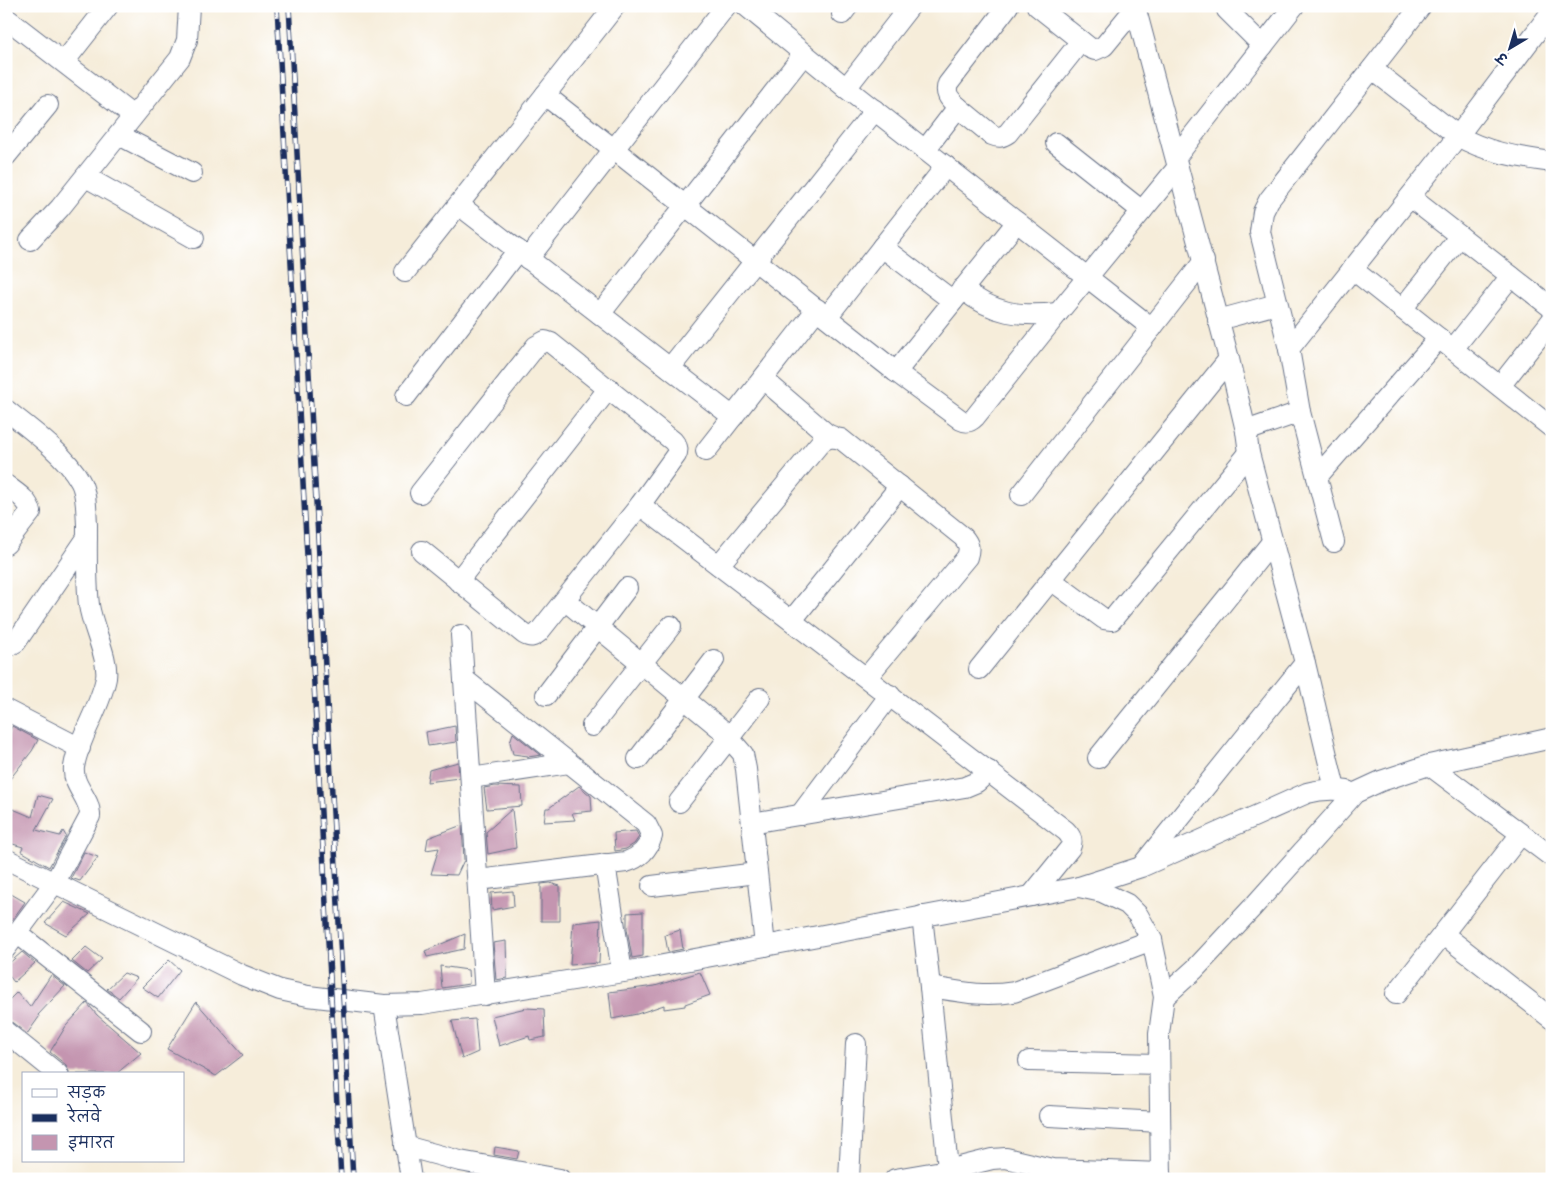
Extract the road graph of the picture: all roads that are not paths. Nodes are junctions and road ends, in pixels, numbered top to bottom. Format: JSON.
{"nodes":[{"id":1,"x":12,"y":6,"type":"edge"},
{"id":2,"x":108,"y":6,"type":"edge"},
{"id":3,"x":189,"y":6,"type":"edge"},
{"id":4,"x":615,"y":6,"type":"edge"},
{"id":5,"x":726,"y":6,"type":"edge"},
{"id":6,"x":746,"y":6,"type":"edge"},
{"id":7,"x":910,"y":6,"type":"edge"},
{"id":8,"x":1008,"y":6,"type":"edge"},
{"id":9,"x":1037,"y":6,"type":"edge"},
{"id":10,"x":1226,"y":6,"type":"edge"},
{"id":11,"x":1294,"y":6,"type":"edge"},
{"id":12,"x":1421,"y":6,"type":"edge"},
{"id":13,"x":1135,"y":7,"type":"edge"},
{"id":14,"x":6,"y":13,"type":"edge"},
{"id":15,"x":6,"y":18,"type":"edge"},
{"id":16,"x":1548,"y":23,"type":"edge"},
{"id":17,"x":1081,"y":41,"type":"junction"},
{"id":18,"x":1263,"y":46,"type":"junction"},
{"id":19,"x":804,"y":54,"type":"junction"},
{"id":20,"x":64,"y":62,"type":"junction"},
{"id":21,"x":1372,"y":69,"type":"junction"},
{"id":22,"x":846,"y":88,"type":"junction"},
{"id":23,"x":545,"y":95,"type":"junction"},
{"id":24,"x":48,"y":106,"type":"dead end"},
{"id":25,"x":958,"y":107,"type":"junction"},
{"id":26,"x":875,"y":110,"type":"junction"},
{"id":27,"x":134,"y":116,"type":"junction"},
{"id":28,"x":119,"y":135,"type":"junction"},
{"id":29,"x":1458,"y":136,"type":"junction"},
{"id":30,"x":1056,"y":143,"type":"dead end"},
{"id":31,"x":614,"y":150,"type":"junction"},
{"id":32,"x":925,"y":150,"type":"junction"},
{"id":33,"x":6,"y":156,"type":"edge"},
{"id":34,"x":1548,"y":157,"type":"edge"},
{"id":35,"x":1177,"y":162,"type":"junction"},
{"id":36,"x":946,"y":166,"type":"junction"},
{"id":37,"x":192,"y":173,"type":"dead end"},
{"id":38,"x":86,"y":176,"type":"junction"},
{"id":39,"x":1410,"y":197,"type":"junction"},
{"id":40,"x":458,"y":205,"type":"junction"},
{"id":41,"x":684,"y":205,"type":"junction"},
{"id":42,"x":1142,"y":211,"type":"junction"},
{"id":43,"x":1017,"y":222,"type":"junction"},
{"id":44,"x":1460,"y":236,"type":"junction"},
{"id":45,"x":194,"y":238,"type":"dead end"},
{"id":46,"x":30,"y":240,"type":"dead end"},
{"id":47,"x":882,"y":247,"type":"junction"},
{"id":48,"x":523,"y":254,"type":"junction"},
{"id":49,"x":755,"y":260,"type":"junction"},
{"id":50,"x":1204,"y":261,"type":"junction"},
{"id":51,"x":1352,"y":269,"type":"junction"},
{"id":52,"x":405,"y":272,"type":"dead end"},
{"id":53,"x":1087,"y":276,"type":"junction"},
{"id":54,"x":1511,"y":276,"type":"junction"},
{"id":55,"x":958,"y":295,"type":"junction"},
{"id":56,"x":1277,"y":304,"type":"junction"},
{"id":57,"x":1552,"y":308,"type":"edge"},
{"id":58,"x":1402,"y":309,"type":"junction"},
{"id":59,"x":822,"y":313,"type":"junction"},
{"id":60,"x":1058,"y":313,"type":"junction"},
{"id":61,"x":600,"y":314,"type":"junction"},
{"id":62,"x":1218,"y":320,"type":"junction"},
{"id":63,"x":1552,"y":320,"type":"edge"},
{"id":64,"x":1152,"y":328,"type":"junction"},
{"id":65,"x":1446,"y":343,"type":"junction"},
{"id":66,"x":1289,"y":348,"type":"junction"},
{"id":67,"x":1229,"y":359,"type":"junction"},
{"id":68,"x":670,"y":368,"type":"junction"},
{"id":69,"x":896,"y":372,"type":"junction"},
{"id":70,"x":763,"y":379,"type":"junction"},
{"id":71,"x":1500,"y":386,"type":"junction"},
{"id":72,"x":609,"y":388,"type":"junction"},
{"id":73,"x":406,"y":396,"type":"dead end"},
{"id":74,"x":6,"y":410,"type":"edge"},
{"id":75,"x":1300,"y":412,"type":"junction"},
{"id":76,"x":733,"y":417,"type":"junction"},
{"id":77,"x":1552,"y":428,"type":"edge"},
{"id":78,"x":1246,"y":431,"type":"junction"},
{"id":79,"x":834,"y":437,"type":"junction"},
{"id":80,"x":706,"y":451,"type":"dead end"},
{"id":81,"x":1249,"y":453,"type":"junction"},
{"id":82,"x":1317,"y":477,"type":"junction"},
{"id":83,"x":6,"y":485,"type":"edge"},
{"id":84,"x":900,"y":486,"type":"junction"},
{"id":85,"x":420,"y":493,"type":"dead end"},
{"id":86,"x":1021,"y":495,"type":"dead end"},
{"id":87,"x":640,"y":505,"type":"junction"},
{"id":88,"x":87,"y":538,"type":"junction"},
{"id":89,"x":1272,"y":542,"type":"junction"},
{"id":90,"x":1334,"y":542,"type":"dead end"},
{"id":91,"x":6,"y":544,"type":"edge"},
{"id":92,"x":422,"y":551,"type":"dead end"},
{"id":93,"x":719,"y":565,"type":"junction"},
{"id":94,"x":1051,"y":580,"type":"junction"},
{"id":95,"x":458,"y":581,"type":"junction"},
{"id":96,"x":627,"y":588,"type":"dead end"},
{"id":97,"x":572,"y":606,"type":"dead end"},
{"id":98,"x":792,"y":620,"type":"junction"},
{"id":99,"x":671,"y":626,"type":"dead end"},
{"id":100,"x":597,"y":627,"type":"junction"},
{"id":101,"x":462,"y":635,"type":"dead end"},
{"id":102,"x":6,"y":645,"type":"edge"},
{"id":103,"x":714,"y":660,"type":"dead end"},
{"id":104,"x":1305,"y":663,"type":"junction"},
{"id":105,"x":641,"y":664,"type":"junction"},
{"id":106,"x":979,"y":669,"type":"dead end"},
{"id":107,"x":867,"y":677,"type":"junction"},
{"id":108,"x":464,"y":679,"type":"junction"},
{"id":109,"x":546,"y":695,"type":"dead end"},
{"id":110,"x":890,"y":695,"type":"junction"},
{"id":111,"x":760,"y":698,"type":"dead end"},
{"id":112,"x":684,"y":699,"type":"junction"},
{"id":113,"x":8,"y":714,"type":"edge"},
{"id":114,"x":592,"y":726,"type":"dead end"},
{"id":115,"x":729,"y":738,"type":"junction"},
{"id":116,"x":1552,"y":738,"type":"edge"},
{"id":117,"x":80,"y":748,"type":"junction"},
{"id":118,"x":1098,"y":758,"type":"dead end"},
{"id":119,"x":638,"y":759,"type":"dead end"},
{"id":120,"x":569,"y":763,"type":"junction"},
{"id":121,"x":1429,"y":766,"type":"junction"},
{"id":122,"x":989,"y":771,"type":"junction"},
{"id":123,"x":471,"y":778,"type":"junction"},
{"id":124,"x":1335,"y":789,"type":"junction"},
{"id":125,"x":1355,"y":793,"type":"junction"},
{"id":126,"x":680,"y":802,"type":"dead end"},
{"id":127,"x":800,"y":815,"type":"junction"},
{"id":128,"x":763,"y":821,"type":"dead end"},
{"id":129,"x":1521,"y":834,"type":"junction"},
{"id":130,"x":1552,"y":857,"type":"edge"},
{"id":131,"x":6,"y":859,"type":"edge"},
{"id":132,"x":605,"y":864,"type":"junction"},
{"id":133,"x":1141,"y":867,"type":"junction"},
{"id":134,"x":757,"y":873,"type":"junction"},
{"id":135,"x":478,"y":880,"type":"junction"},
{"id":136,"x":55,"y":882,"type":"junction"},
{"id":137,"x":652,"y":886,"type":"dead end"},
{"id":138,"x":1079,"y":887,"type":"junction"},
{"id":139,"x":1031,"y":896,"type":"junction"},
{"id":140,"x":922,"y":916,"type":"junction"},
{"id":141,"x":1443,"y":934,"type":"junction"},
{"id":142,"x":12,"y":940,"type":"edge"},
{"id":143,"x":1152,"y":940,"type":"junction"},
{"id":144,"x":765,"y":946,"type":"junction"},
{"id":145,"x":622,"y":972,"type":"junction"},
{"id":146,"x":930,"y":987,"type":"junction"},
{"id":147,"x":1396,"y":994,"type":"dead end"},
{"id":148,"x":485,"y":995,"type":"junction"},
{"id":149,"x":1164,"y":997,"type":"junction"},
{"id":150,"x":384,"y":1005,"type":"junction"},
{"id":151,"x":1549,"y":1012,"type":"edge"},
{"id":152,"x":140,"y":1031,"type":"dead end"},
{"id":153,"x":6,"y":1032,"type":"edge"},
{"id":154,"x":856,"y":1044,"type":"dead end"},
{"id":155,"x":1029,"y":1061,"type":"dead end"},
{"id":156,"x":1159,"y":1064,"type":"junction"},
{"id":157,"x":56,"y":1072,"type":"edge"},
{"id":158,"x":1049,"y":1116,"type":"dead end"},
{"id":159,"x":1160,"y":1122,"type":"junction"},
{"id":160,"x":405,"y":1146,"type":"junction"},
{"id":161,"x":948,"y":1174,"type":"edge"},
{"id":162,"x":1161,"y":1176,"type":"edge"},
{"id":163,"x":410,"y":1179,"type":"edge"},
{"id":164,"x":560,"y":1179,"type":"edge"},
{"id":165,"x":849,"y":1179,"type":"edge"},
{"id":166,"x":895,"y":1179,"type":"edge"}],
"edges":[{"from":1,"to":14,"type":"street"},
{"from":2,"to":20,"type":"street"},
{"from":3,"to":27,"type":"street"},
{"from":4,"to":23,"type":"street"},
{"from":5,"to":31,"type":"street"},
{"from":6,"to":19,"type":"street"},
{"from":7,"to":22,"type":"street"},
{"from":8,"to":25,"type":"street"},
{"from":9,"to":17,"type":"street"},
{"from":10,"to":18,"type":"street"},
{"from":11,"to":18,"type":"street"},
{"from":12,"to":21,"type":"street"},
{"from":13,"to":17,"type":"street"},
{"from":13,"to":35,"type":"street"},
{"from":15,"to":20,"type":"street"},
{"from":16,"to":29,"type":"street"},
{"from":17,"to":25,"type":"street"},
{"from":18,"to":35,"type":"street"},
{"from":19,"to":22,"type":"street"},
{"from":19,"to":41,"type":"street"},
{"from":20,"to":27,"type":"street"},
{"from":21,"to":29,"type":"street"},
{"from":21,"to":56,"type":"street"},
{"from":22,"to":26,"type":"street"},
{"from":23,"to":31,"type":"street"},
{"from":23,"to":40,"type":"street"},
{"from":24,"to":33,"type":"street"},
{"from":25,"to":32,"type":"street"},
{"from":26,"to":32,"type":"street"},
{"from":26,"to":49,"type":"street"},
{"from":27,"to":28,"type":"street"},
{"from":28,"to":37,"type":"street"},
{"from":28,"to":38,"type":"street"},
{"from":29,"to":34,"type":"street"},
{"from":29,"to":39,"type":"street"},
{"from":30,"to":42,"type":"street"},
{"from":31,"to":41,"type":"street"},
{"from":31,"to":48,"type":"street"},
{"from":32,"to":36,"type":"street"},
{"from":35,"to":42,"type":"street"},
{"from":35,"to":50,"type":"street"},
{"from":36,"to":43,"type":"street"},
{"from":36,"to":47,"type":"street"},
{"from":38,"to":45,"type":"street"},
{"from":38,"to":46,"type":"street"},
{"from":39,"to":44,"type":"street"},
{"from":39,"to":51,"type":"street"},
{"from":40,"to":48,"type":"street"},
{"from":40,"to":52,"type":"street"},
{"from":41,"to":49,"type":"street"},
{"from":41,"to":61,"type":"street"},
{"from":42,"to":53,"type":"street"},
{"from":43,"to":53,"type":"street"},
{"from":43,"to":55,"type":"street"},
{"from":44,"to":54,"type":"street"},
{"from":44,"to":58,"type":"street"},
{"from":47,"to":55,"type":"street"},
{"from":47,"to":59,"type":"street"},
{"from":48,"to":61,"type":"street"},
{"from":48,"to":73,"type":"street"},
{"from":49,"to":59,"type":"street"},
{"from":49,"to":68,"type":"street"},
{"from":50,"to":62,"type":"street"},
{"from":50,"to":64,"type":"street"},
{"from":51,"to":58,"type":"street"},
{"from":51,"to":66,"type":"street"},
{"from":53,"to":60,"type":"street"},
{"from":53,"to":64,"type":"street"},
{"from":54,"to":57,"type":"street"},
{"from":54,"to":65,"type":"street"},
{"from":55,"to":60,"type":"street"},
{"from":55,"to":69,"type":"street"},
{"from":56,"to":62,"type":"street"},
{"from":56,"to":66,"type":"street"},
{"from":58,"to":65,"type":"street"},
{"from":59,"to":69,"type":"street"},
{"from":59,"to":70,"type":"street"},
{"from":60,"to":69,"type":"street"},
{"from":61,"to":68,"type":"street"},
{"from":62,"to":67,"type":"street"},
{"from":63,"to":71,"type":"street"},
{"from":64,"to":86,"type":"street"},
{"from":65,"to":71,"type":"street"},
{"from":65,"to":82,"type":"street"},
{"from":66,"to":75,"type":"street"},
{"from":67,"to":78,"type":"street"},
{"from":67,"to":94,"type":"street"},
{"from":68,"to":76,"type":"street"},
{"from":70,"to":76,"type":"street"},
{"from":70,"to":79,"type":"street"},
{"from":71,"to":77,"type":"street"},
{"from":72,"to":85,"type":"street"},
{"from":72,"to":87,"type":"street"},
{"from":72,"to":95,"type":"street"},
{"from":74,"to":88,"type":"street"},
{"from":75,"to":78,"type":"street"},
{"from":75,"to":82,"type":"street"},
{"from":76,"to":80,"type":"street"},
{"from":78,"to":81,"type":"street"},
{"from":79,"to":84,"type":"street"},
{"from":79,"to":93,"type":"street"},
{"from":81,"to":89,"type":"street"},
{"from":81,"to":94,"type":"street"},
{"from":82,"to":90,"type":"street"},
{"from":83,"to":91,"type":"street"},
{"from":84,"to":98,"type":"street"},
{"from":84,"to":107,"type":"street"},
{"from":87,"to":93,"type":"street"},
{"from":87,"to":95,"type":"street"},
{"from":88,"to":102,"type":"street"},
{"from":88,"to":117,"type":"street"},
{"from":89,"to":104,"type":"street"},
{"from":89,"to":118,"type":"street"},
{"from":92,"to":95,"type":"street"},
{"from":93,"to":98,"type":"street"},
{"from":94,"to":106,"type":"street"},
{"from":96,"to":100,"type":"street"},
{"from":97,"to":100,"type":"street"},
{"from":98,"to":107,"type":"street"},
{"from":99,"to":105,"type":"street"},
{"from":100,"to":105,"type":"street"},
{"from":100,"to":109,"type":"street"},
{"from":101,"to":108,"type":"street"},
{"from":103,"to":112,"type":"street"},
{"from":104,"to":124,"type":"street"},
{"from":104,"to":133,"type":"street"},
{"from":105,"to":112,"type":"street"},
{"from":105,"to":114,"type":"street"},
{"from":107,"to":110,"type":"street"},
{"from":108,"to":120,"type":"street"},
{"from":108,"to":123,"type":"street"},
{"from":110,"to":122,"type":"street"},
{"from":110,"to":127,"type":"street"},
{"from":111,"to":115,"type":"street"},
{"from":112,"to":115,"type":"street"},
{"from":112,"to":119,"type":"street"},
{"from":113,"to":117,"type":"street"},
{"from":115,"to":126,"type":"street"},
{"from":115,"to":134,"type":"street"},
{"from":116,"to":121,"type":"street"},
{"from":117,"to":136,"type":"street"},
{"from":120,"to":123,"type":"street"},
{"from":120,"to":132,"type":"street"},
{"from":121,"to":125,"type":"street"},
{"from":121,"to":129,"type":"street"},
{"from":122,"to":127,"type":"street"},
{"from":122,"to":139,"type":"street"},
{"from":123,"to":135,"type":"street"},
{"from":124,"to":125,"type":"street"},
{"from":124,"to":133,"type":"street"},
{"from":125,"to":149,"type":"street"},
{"from":127,"to":128,"type":"street"},
{"from":129,"to":130,"type":"street"},
{"from":129,"to":141,"type":"street"},
{"from":131,"to":136,"type":"street"},
{"from":132,"to":135,"type":"street"},
{"from":132,"to":145,"type":"street"},
{"from":133,"to":138,"type":"street"},
{"from":134,"to":137,"type":"street"},
{"from":134,"to":144,"type":"street"},
{"from":135,"to":148,"type":"street"},
{"from":136,"to":142,"type":"street"},
{"from":136,"to":150,"type":"street"},
{"from":138,"to":139,"type":"street"},
{"from":138,"to":143,"type":"street"},
{"from":139,"to":140,"type":"street"},
{"from":140,"to":144,"type":"street"},
{"from":140,"to":146,"type":"street"},
{"from":141,"to":147,"type":"street"},
{"from":141,"to":151,"type":"street"},
{"from":142,"to":152,"type":"street"},
{"from":143,"to":146,"type":"street"},
{"from":143,"to":149,"type":"street"},
{"from":144,"to":145,"type":"street"},
{"from":145,"to":148,"type":"street"},
{"from":146,"to":161,"type":"street"},
{"from":148,"to":150,"type":"street"},
{"from":149,"to":156,"type":"street"},
{"from":150,"to":160,"type":"street"},
{"from":153,"to":157,"type":"street"},
{"from":154,"to":165,"type":"street"},
{"from":155,"to":156,"type":"street"},
{"from":156,"to":159,"type":"street"},
{"from":158,"to":159,"type":"street"},
{"from":159,"to":162,"type":"street"},
{"from":160,"to":163,"type":"street"},
{"from":160,"to":164,"type":"street"},
{"from":161,"to":162,"type":"street"},
{"from":161,"to":166,"type":"street"}]}
